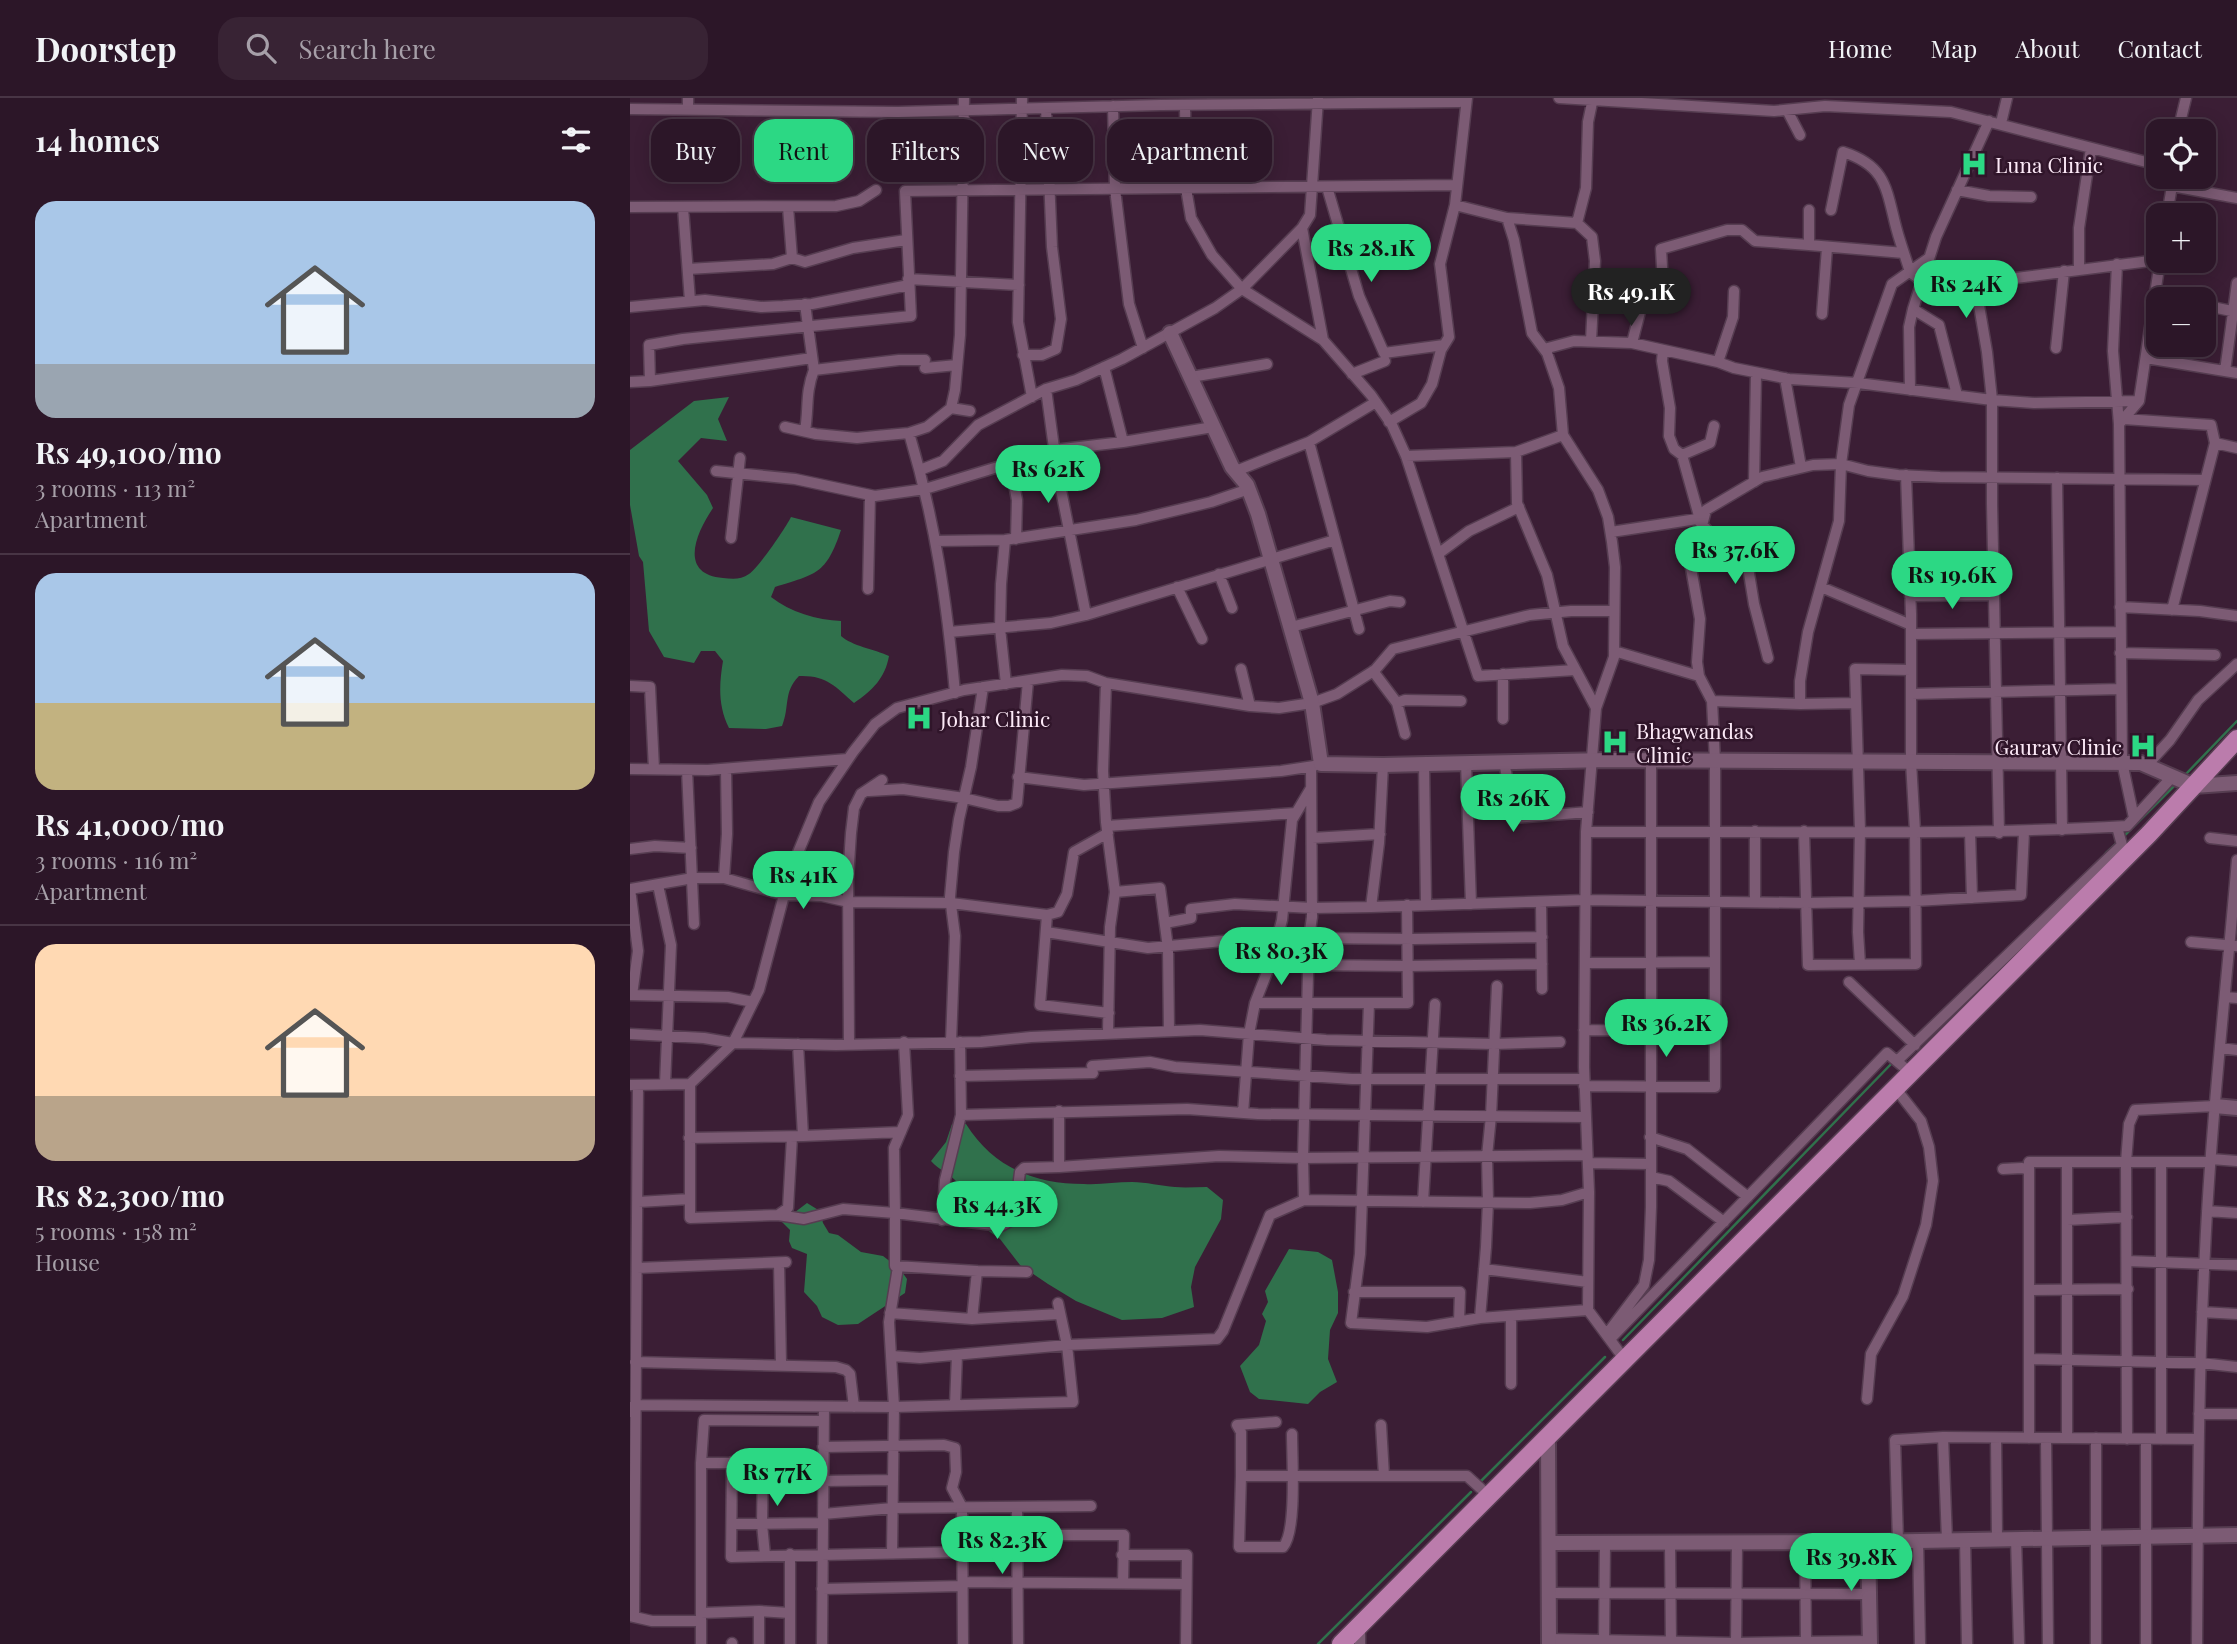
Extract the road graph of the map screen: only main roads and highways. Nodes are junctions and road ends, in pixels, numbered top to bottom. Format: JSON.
{"nodes":[{"id":1,"x":2237,"y":739,"type":"edge"},
{"id":2,"x":1341,"y":1644,"type":"edge"}],
"edges":[{"from":1,"to":2,"type":"highway"}]}
